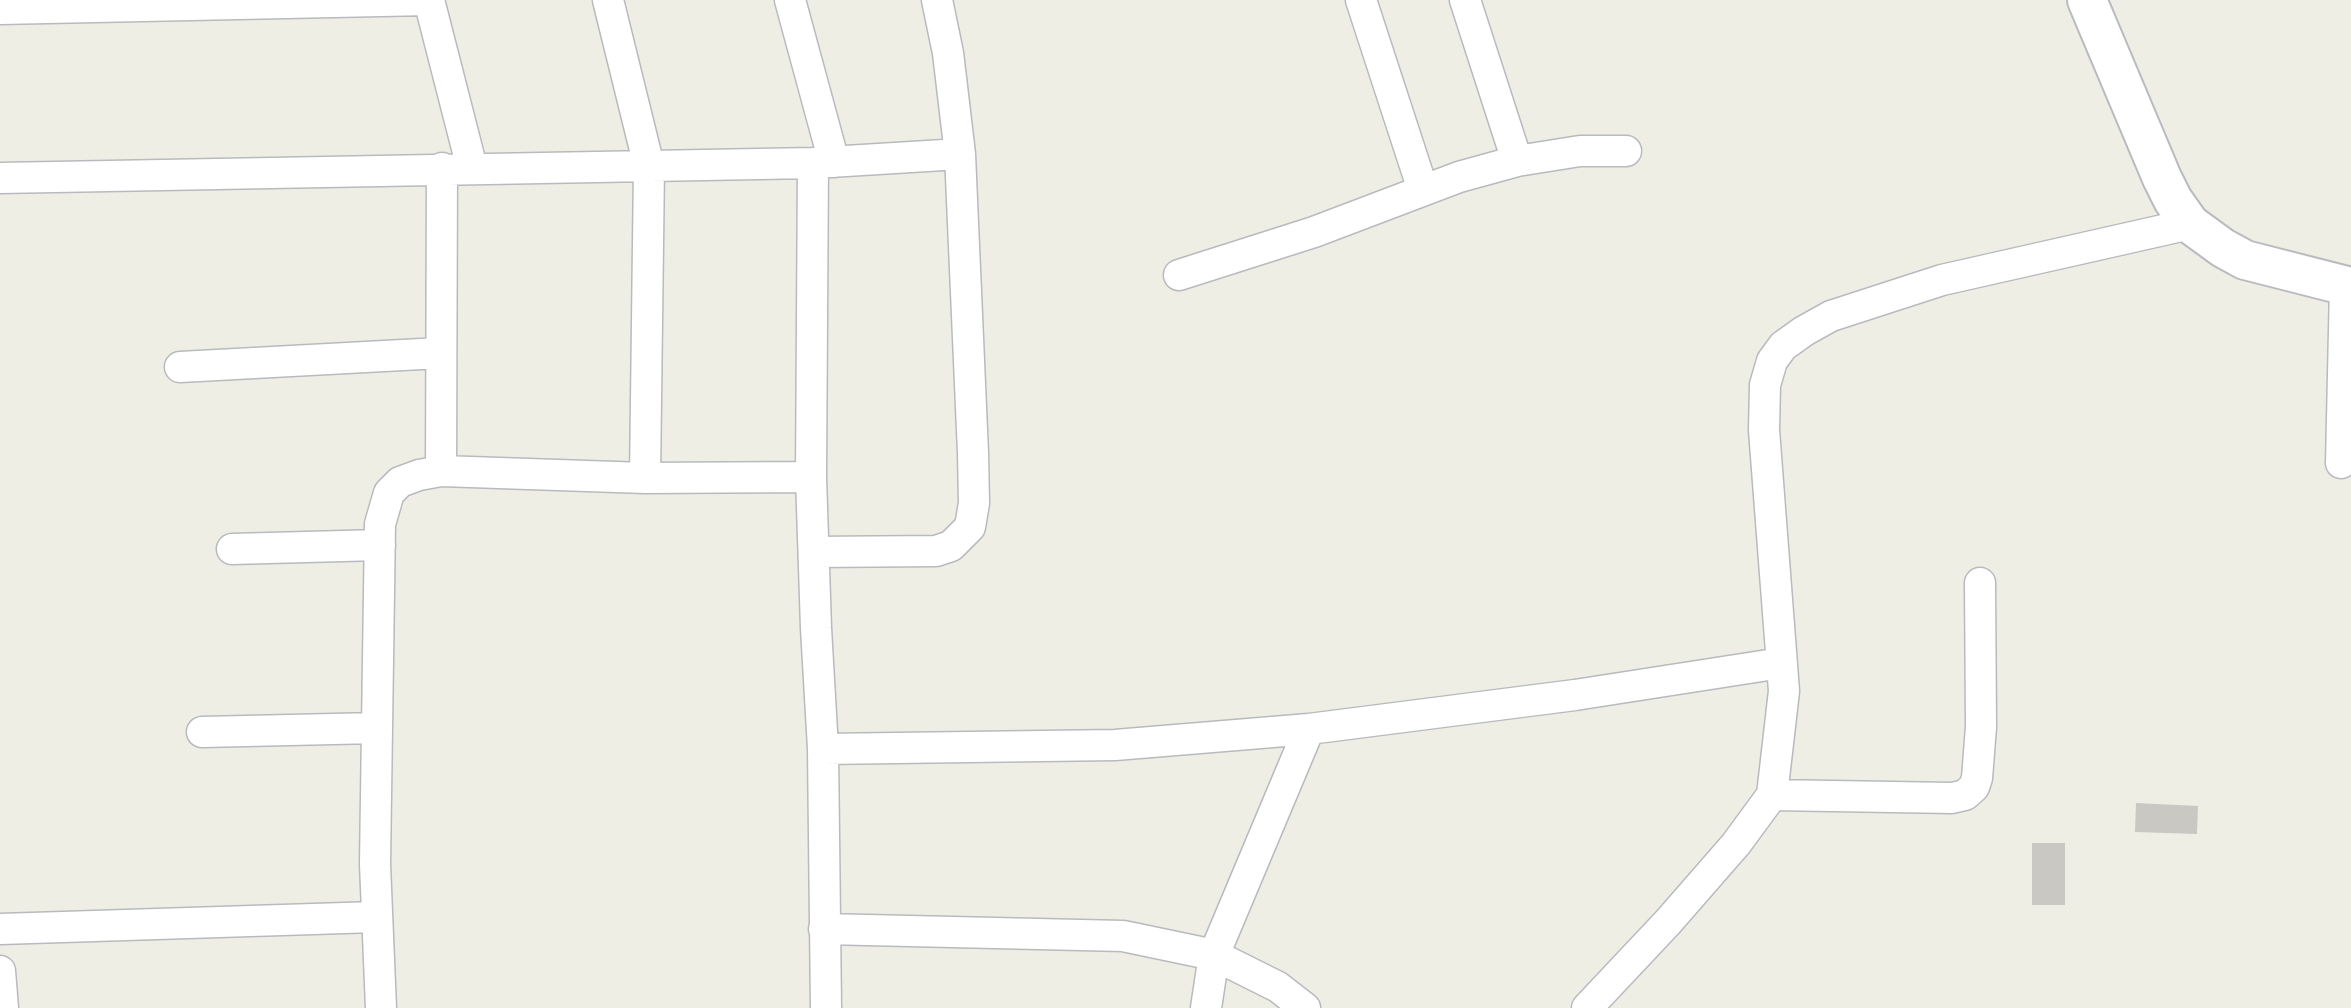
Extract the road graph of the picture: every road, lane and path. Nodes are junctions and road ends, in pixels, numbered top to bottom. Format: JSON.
{"nodes":[{"id":1,"x":608,"y":0,"type":"edge"},
{"id":2,"x":790,"y":0,"type":"edge"},
{"id":3,"x":937,"y":0,"type":"edge"},
{"id":4,"x":1361,"y":0,"type":"edge"},
{"id":5,"x":1465,"y":0,"type":"edge"},
{"id":6,"x":2087,"y":0,"type":"edge"},
{"id":7,"x":0,"y":9,"type":"edge"},
{"id":8,"x":1626,"y":151,"type":"dead end"},
{"id":9,"x":960,"y":155,"type":"junction"},
{"id":10,"x":1517,"y":161,"type":"junction"},
{"id":11,"x":823,"y":163,"type":"junction"},
{"id":12,"x":649,"y":166,"type":"junction"},
{"id":13,"x":442,"y":168,"type":"junction"},
{"id":14,"x":472,"y":168,"type":"junction"},
{"id":15,"x":0,"y":178,"type":"edge"},
{"id":16,"x":1423,"y":190,"type":"junction"},
{"id":17,"x":2190,"y":223,"type":"junction"},
{"id":18,"x":1179,"y":275,"type":"dead end"},
{"id":19,"x":2348,"y":286,"type":"edge"},
{"id":20,"x":440,"y":353,"type":"junction"},
{"id":21,"x":180,"y":367,"type":"dead end"},
{"id":22,"x":2341,"y":463,"type":"dead end"},
{"id":23,"x":441,"y":471,"type":"junction"},
{"id":24,"x":811,"y":477,"type":"junction"},
{"id":25,"x":645,"y":478,"type":"junction"},
{"id":26,"x":380,"y":545,"type":"junction"},
{"id":27,"x":232,"y":549,"type":"dead end"},
{"id":28,"x":815,"y":552,"type":"junction"},
{"id":29,"x":1980,"y":583,"type":"dead end"},
{"id":30,"x":1781,"y":663,"type":"junction"},
{"id":31,"x":377,"y":728,"type":"junction"},
{"id":32,"x":1309,"y":729,"type":"junction"},
{"id":33,"x":202,"y":732,"type":"dead end"},
{"id":34,"x":822,"y":749,"type":"junction"},
{"id":35,"x":1772,"y":795,"type":"junction"},
{"id":36,"x":376,"y":916,"type":"junction"},
{"id":37,"x":0,"y":929,"type":"edge"},
{"id":38,"x":824,"y":929,"type":"junction"},
{"id":39,"x":1214,"y":955,"type":"junction"},
{"id":40,"x":0,"y":971,"type":"edge"},
{"id":41,"x":3,"y":1008,"type":"edge"},
{"id":42,"x":381,"y":1008,"type":"edge"},
{"id":43,"x":826,"y":1008,"type":"edge"},
{"id":44,"x":1206,"y":1008,"type":"edge"},
{"id":45,"x":1306,"y":1008,"type":"edge"},
{"id":46,"x":1587,"y":1008,"type":"edge"}],
"edges":[{"from":1,"to":12,"type":"street"},
{"from":2,"to":11,"type":"street"},
{"from":3,"to":9,"type":"street"},
{"from":4,"to":16,"type":"street"},
{"from":5,"to":10,"type":"street"},
{"from":6,"to":17,"type":"street"},
{"from":7,"to":14,"type":"street"},
{"from":8,"to":10,"type":"street"},
{"from":9,"to":11,"type":"street"},
{"from":9,"to":28,"type":"street"},
{"from":10,"to":16,"type":"street"},
{"from":11,"to":12,"type":"street"},
{"from":11,"to":24,"type":"street"},
{"from":12,"to":14,"type":"street"},
{"from":12,"to":25,"type":"street"},
{"from":13,"to":14,"type":"street"},
{"from":13,"to":15,"type":"street"},
{"from":13,"to":20,"type":"street"},
{"from":16,"to":18,"type":"street"},
{"from":17,"to":19,"type":"street"},
{"from":17,"to":30,"type":"street"},
{"from":19,"to":22,"type":"street"},
{"from":20,"to":21,"type":"street"},
{"from":20,"to":23,"type":"street"},
{"from":23,"to":25,"type":"street"},
{"from":23,"to":26,"type":"street"},
{"from":24,"to":25,"type":"street"},
{"from":24,"to":28,"type":"street"},
{"from":26,"to":27,"type":"street"},
{"from":26,"to":31,"type":"street"},
{"from":28,"to":34,"type":"street"},
{"from":29,"to":35,"type":"street"},
{"from":30,"to":32,"type":"street"},
{"from":30,"to":35,"type":"street"},
{"from":31,"to":33,"type":"street"},
{"from":31,"to":36,"type":"street"},
{"from":32,"to":34,"type":"street"},
{"from":32,"to":39,"type":"street"},
{"from":34,"to":38,"type":"street"},
{"from":35,"to":46,"type":"street"},
{"from":36,"to":37,"type":"street"},
{"from":36,"to":42,"type":"street"},
{"from":38,"to":39,"type":"street"},
{"from":38,"to":43,"type":"street"},
{"from":39,"to":44,"type":"street"},
{"from":39,"to":45,"type":"street"},
{"from":40,"to":41,"type":"street"}]}
